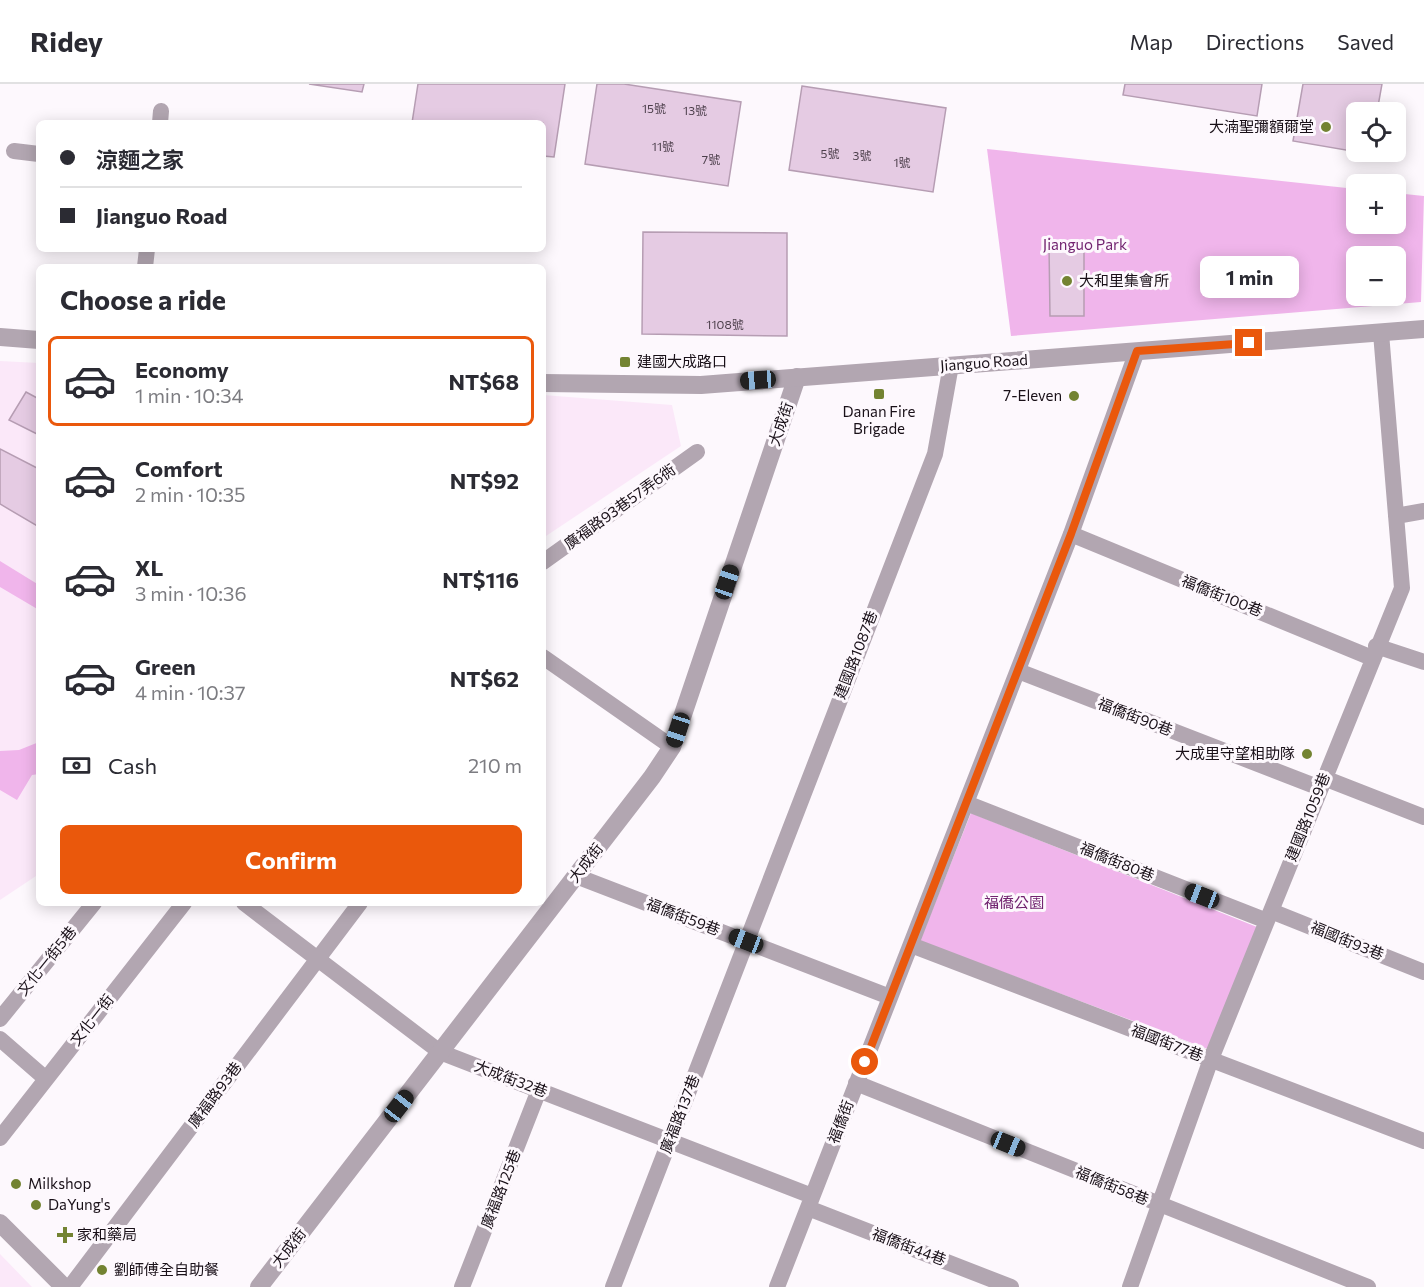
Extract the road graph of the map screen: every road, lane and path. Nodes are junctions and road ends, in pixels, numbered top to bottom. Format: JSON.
{"nodes":[{"id":1,"x":14,"y":151,"type":"dead end"},
{"id":2,"x":36,"y":154,"type":"edge"},
{"id":3,"x":1424,"y":329,"type":"edge"},
{"id":4,"x":1381,"y":333,"type":"junction"},
{"id":5,"x":0,"y":337,"type":"edge"},
{"id":6,"x":36,"y":340,"type":"edge"},
{"id":7,"x":1137,"y":351,"type":"junction"},
{"id":8,"x":951,"y":365,"type":"junction"},
{"id":9,"x":797,"y":377,"type":"junction"},
{"id":10,"x":546,"y":383,"type":"edge"},
{"id":11,"x":697,"y":452,"type":"dead end"},
{"id":12,"x":1424,"y":512,"type":"edge"},
{"id":13,"x":1396,"y":516,"type":"junction"},
{"id":14,"x":1071,"y":534,"type":"junction"},
{"id":15,"x":546,"y":560,"type":"edge"},
{"id":16,"x":1374,"y":652,"type":"junction"},
{"id":17,"x":546,"y":662,"type":"edge"},
{"id":18,"x":1424,"y":662,"type":"edge"},
{"id":19,"x":1018,"y":671,"type":"junction"},
{"id":20,"x":672,"y":747,"type":"junction"},
{"id":21,"x":1322,"y":783,"type":"junction"},
{"id":22,"x":966,"y":803,"type":"junction"},
{"id":23,"x":1424,"y":817,"type":"edge"},
{"id":24,"x":576,"y":876,"type":"junction"},
{"id":25,"x":92,"y":906,"type":"edge"},
{"id":26,"x":182,"y":906,"type":"edge"},
{"id":27,"x":248,"y":906,"type":"edge"},
{"id":28,"x":358,"y":906,"type":"edge"},
{"id":29,"x":1269,"y":916,"type":"junction"},
{"id":30,"x":746,"y":941,"type":"junction"},
{"id":31,"x":911,"y":945,"type":"junction"},
{"id":32,"x":318,"y":959,"type":"junction"},
{"id":33,"x":1424,"y":972,"type":"edge"},
{"id":34,"x":890,"y":997,"type":"junction"},
{"id":35,"x":0,"y":1019,"type":"edge"},
{"id":36,"x":0,"y":1039,"type":"edge"},
{"id":37,"x":440,"y":1052,"type":"junction"},
{"id":38,"x":1211,"y":1059,"type":"junction"},
{"id":39,"x":46,"y":1079,"type":"junction"},
{"id":40,"x":856,"y":1083,"type":"junction"},
{"id":41,"x":539,"y":1090,"type":"junction"},
{"id":42,"x":0,"y":1138,"type":"edge"},
{"id":43,"x":670,"y":1140,"type":"junction"},
{"id":44,"x":1424,"y":1141,"type":"edge"},
{"id":45,"x":810,"y":1202,"type":"junction"},
{"id":46,"x":1159,"y":1205,"type":"junction"},
{"id":47,"x":0,"y":1223,"type":"edge"},
{"id":48,"x":64,"y":1287,"type":"edge"},
{"id":49,"x":70,"y":1287,"type":"edge"},
{"id":50,"x":259,"y":1287,"type":"edge"},
{"id":51,"x":462,"y":1287,"type":"edge"},
{"id":52,"x":613,"y":1287,"type":"edge"},
{"id":53,"x":777,"y":1287,"type":"edge"},
{"id":54,"x":1011,"y":1287,"type":"edge"},
{"id":55,"x":1130,"y":1287,"type":"edge"},
{"id":56,"x":1368,"y":1287,"type":"edge"}],
"edges":[{"from":1,"to":2,"type":"lane"},
{"from":3,"to":4,"type":"street","name":"Jianguo Road"},
{"from":4,"to":7,"type":"street","name":"Jianguo Road"},
{"from":4,"to":13,"type":"lane","name":"建國路1059巷"},
{"from":5,"to":6,"type":"street"},
{"from":7,"to":8,"type":"street","name":"Jianguo Road"},
{"from":7,"to":14,"type":"lane","name":"福僑街"},
{"from":8,"to":9,"type":"street","name":"Jianguo Road"},
{"from":8,"to":30,"type":"lane","name":"建國路1087巷"},
{"from":9,"to":10,"type":"street","name":"Jianguo Road"},
{"from":9,"to":20,"type":"street","name":"大成街"},
{"from":11,"to":15,"type":"lane","name":"廣福路93巷57弄6衖"},
{"from":12,"to":13,"type":"lane"},
{"from":13,"to":16,"type":"lane","name":"建國路1059巷"},
{"from":14,"to":16,"type":"lane","name":"福僑街100巷"},
{"from":14,"to":19,"type":"lane","name":"福僑街"},
{"from":16,"to":18,"type":"lane","name":"福僑街100巷"},
{"from":16,"to":21,"type":"lane","name":"建國路1059巷"},
{"from":17,"to":20,"type":"lane"},
{"from":19,"to":21,"type":"lane","name":"福僑街90巷"},
{"from":19,"to":22,"type":"lane","name":"福僑街"},
{"from":20,"to":24,"type":"street","name":"大成街"},
{"from":21,"to":23,"type":"lane","name":"福僑街90巷"},
{"from":21,"to":29,"type":"lane","name":"建國路1059巷"},
{"from":22,"to":29,"type":"lane","name":"福僑街80巷"},
{"from":22,"to":31,"type":"lane","name":"福僑街"},
{"from":24,"to":30,"type":"lane","name":"福僑街59巷"},
{"from":24,"to":37,"type":"street","name":"大成街"},
{"from":25,"to":35,"type":"lane","name":"文化一街5巷"},
{"from":26,"to":39,"type":"lane","name":"文化一街"},
{"from":27,"to":32,"type":"lane","name":"大成街32巷"},
{"from":28,"to":32,"type":"lane","name":"廣福路93巷"},
{"from":29,"to":33,"type":"lane","name":"福國街93巷"},
{"from":29,"to":38,"type":"lane","name":"建國路1059巷"},
{"from":30,"to":34,"type":"lane","name":"福僑街59巷"},
{"from":30,"to":43,"type":"lane","name":"廣福路137巷"},
{"from":31,"to":34,"type":"lane","name":"福僑街"},
{"from":31,"to":38,"type":"lane","name":"福國街77巷"},
{"from":32,"to":37,"type":"lane","name":"大成街32巷"},
{"from":32,"to":49,"type":"lane","name":"廣福路93巷"},
{"from":34,"to":40,"type":"lane","name":"福僑街"},
{"from":36,"to":39,"type":"lane"},
{"from":37,"to":41,"type":"lane","name":"大成街32巷"},
{"from":37,"to":50,"type":"street","name":"大成街"},
{"from":38,"to":44,"type":"lane","name":"福國街77巷"},
{"from":38,"to":46,"type":"lane","name":"建國路1059巷"},
{"from":39,"to":42,"type":"lane","name":"文化一街"},
{"from":40,"to":45,"type":"lane","name":"福僑街"},
{"from":40,"to":46,"type":"lane","name":"福僑街58巷"},
{"from":41,"to":43,"type":"lane","name":"大成街32巷"},
{"from":41,"to":51,"type":"lane","name":"廣福路125巷"},
{"from":43,"to":45,"type":"lane","name":"大成街32巷"},
{"from":43,"to":52,"type":"lane","name":"廣福路137巷"},
{"from":45,"to":53,"type":"lane","name":"福僑街"},
{"from":45,"to":54,"type":"lane","name":"福僑街44巷"},
{"from":46,"to":55,"type":"lane","name":"建國路1059巷"},
{"from":46,"to":56,"type":"lane","name":"福僑街58巷"},
{"from":47,"to":48,"type":"street"}]}
